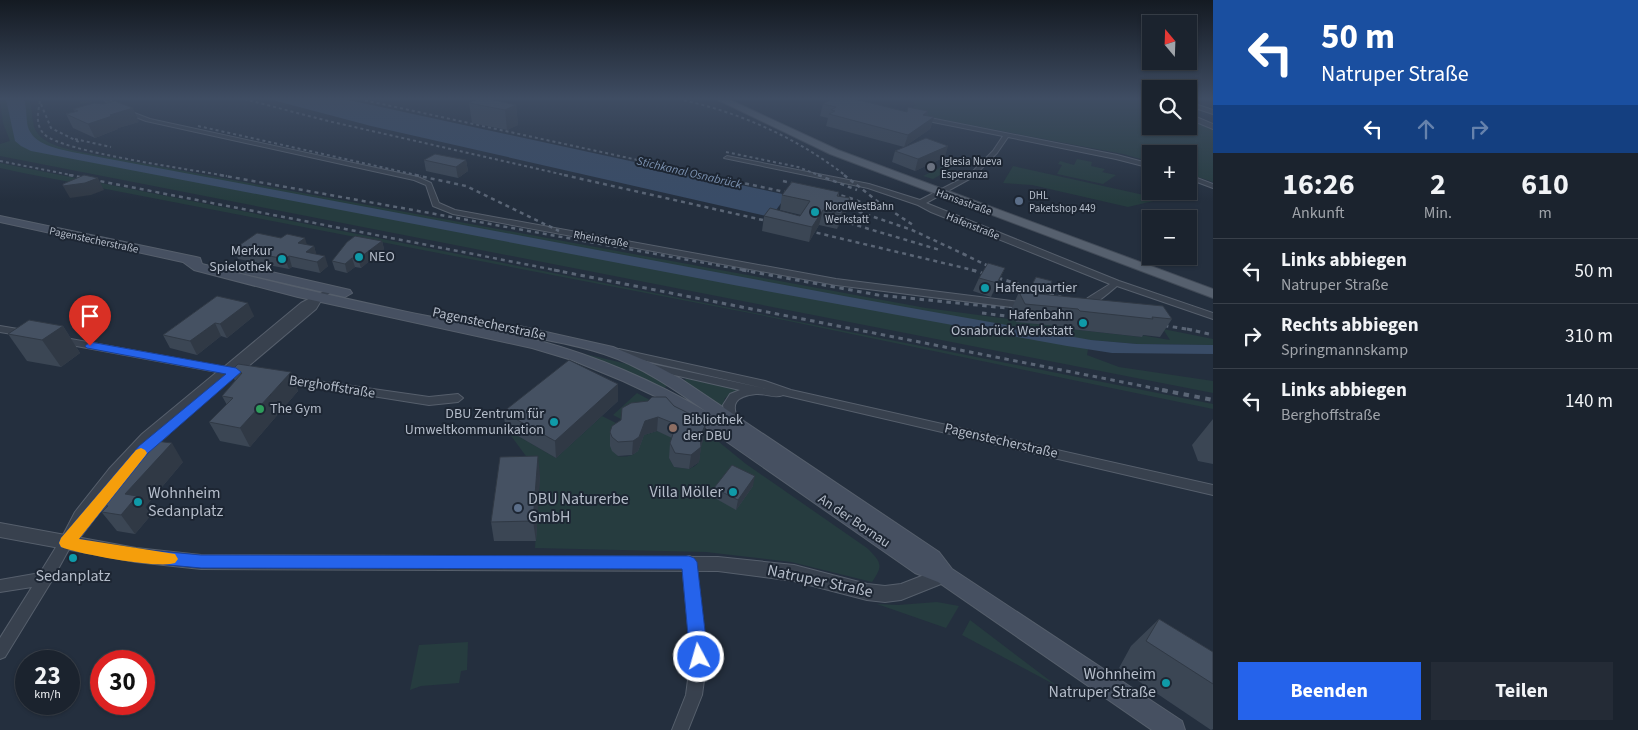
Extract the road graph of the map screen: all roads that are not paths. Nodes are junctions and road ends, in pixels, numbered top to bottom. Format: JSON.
{"nodes":[{"id":1,"x":208,"y":133,"type":"edge"},
{"id":2,"x":791,"y":133,"type":"edge"},
{"id":3,"x":997,"y":133,"type":"edge"},
{"id":4,"x":1007,"y":135,"type":"junction"},
{"id":5,"x":727,"y":158,"type":"dead end"},
{"id":6,"x":1142,"y":164,"type":"edge"},
{"id":7,"x":1197,"y":180,"type":"edge"},
{"id":8,"x":1213,"y":186,"type":"edge"},
{"id":9,"x":940,"y":193,"type":"junction"},
{"id":10,"x":921,"y":203,"type":"junction"},
{"id":11,"x":0,"y":220,"type":"edge"},
{"id":12,"x":1116,"y":283,"type":"junction"},
{"id":13,"x":325,"y":293,"type":"junction"},
{"id":14,"x":1213,"y":294,"type":"edge"},
{"id":15,"x":1038,"y":307,"type":"edge"},
{"id":16,"x":1074,"y":307,"type":"edge"},
{"id":17,"x":1213,"y":316,"type":"edge"},
{"id":18,"x":0,"y":329,"type":"edge"},
{"id":19,"x":535,"y":344,"type":"junction"},
{"id":20,"x":608,"y":350,"type":"junction"},
{"id":21,"x":646,"y":366,"type":"junction"},
{"id":22,"x":231,"y":371,"type":"junction"},
{"id":23,"x":248,"y":374,"type":"edge"},
{"id":24,"x":267,"y":377,"type":"edge"},
{"id":25,"x":763,"y":392,"type":"junction"},
{"id":26,"x":789,"y":393,"type":"junction"},
{"id":27,"x":458,"y":398,"type":"dead end"},
{"id":28,"x":734,"y":423,"type":"junction"},
{"id":29,"x":1213,"y":490,"type":"edge"},
{"id":30,"x":0,"y":530,"type":"edge"},
{"id":31,"x":66,"y":543,"type":"junction"},
{"id":32,"x":689,"y":562,"type":"junction"},
{"id":33,"x":945,"y":575,"type":"junction"},
{"id":34,"x":46,"y":578,"type":"junction"},
{"id":35,"x":0,"y":586,"type":"edge"},
{"id":36,"x":0,"y":652,"type":"edge"},
{"id":37,"x":680,"y":730,"type":"edge"},
{"id":38,"x":1173,"y":730,"type":"edge"}],
"edges":[{"from":1,"to":15,"type":"street","name":"Rheinstraße"},
{"from":2,"to":9,"type":"main road","name":"Hansastraße"},
{"from":3,"to":4,"type":"street"},
{"from":4,"to":6,"type":"street"},
{"from":4,"to":9,"type":"street"},
{"from":5,"to":10,"type":"street","name":"Hafenstraße"},
{"from":7,"to":8,"type":"street"},
{"from":9,"to":10,"type":"street"},
{"from":9,"to":14,"type":"main road","name":"Hansastraße"},
{"from":10,"to":12,"type":"street","name":"Hafenstraße"},
{"from":11,"to":13,"type":"main road","name":"Pagenstecherstraße"},
{"from":12,"to":16,"type":"street"},
{"from":12,"to":17,"type":"street","name":"Hafenstraße"},
{"from":13,"to":19,"type":"main road","name":"Pagenstecherstraße"},
{"from":13,"to":20,"type":"main road","name":"Pagenstecherstraße"},
{"from":13,"to":22,"type":"street"},
{"from":18,"to":22,"type":"street"},
{"from":19,"to":21,"type":"main road"},
{"from":19,"to":33,"type":"main road","name":"An der Bornau"},
{"from":20,"to":21,"type":"main road","name":"An der Bornau"},
{"from":20,"to":26,"type":"street","name":"Pagenstecherstraße"},
{"from":21,"to":25,"type":"street","name":"Pagenstecherstraße"},
{"from":21,"to":28,"type":"main road","name":"An der Bornau"},
{"from":22,"to":23,"type":"street"},
{"from":22,"to":31,"type":"street"},
{"from":24,"to":27,"type":"street","name":"Berghoffstraße"},
{"from":25,"to":26,"type":"street","name":"Pagenstecherstraße"},
{"from":25,"to":28,"type":"street"},
{"from":26,"to":29,"type":"street","name":"Pagenstecherstraße"},
{"from":28,"to":33,"type":"main road","name":"An der Bornau"},
{"from":30,"to":31,"type":"street","name":"Natruper Straße"},
{"from":31,"to":32,"type":"street","name":"Natruper Straße"},
{"from":31,"to":34,"type":"street"},
{"from":32,"to":33,"type":"street","name":"Natruper Straße"},
{"from":32,"to":37,"type":"street"},
{"from":33,"to":38,"type":"main road"},
{"from":34,"to":35,"type":"street"},
{"from":34,"to":36,"type":"street"}]}
